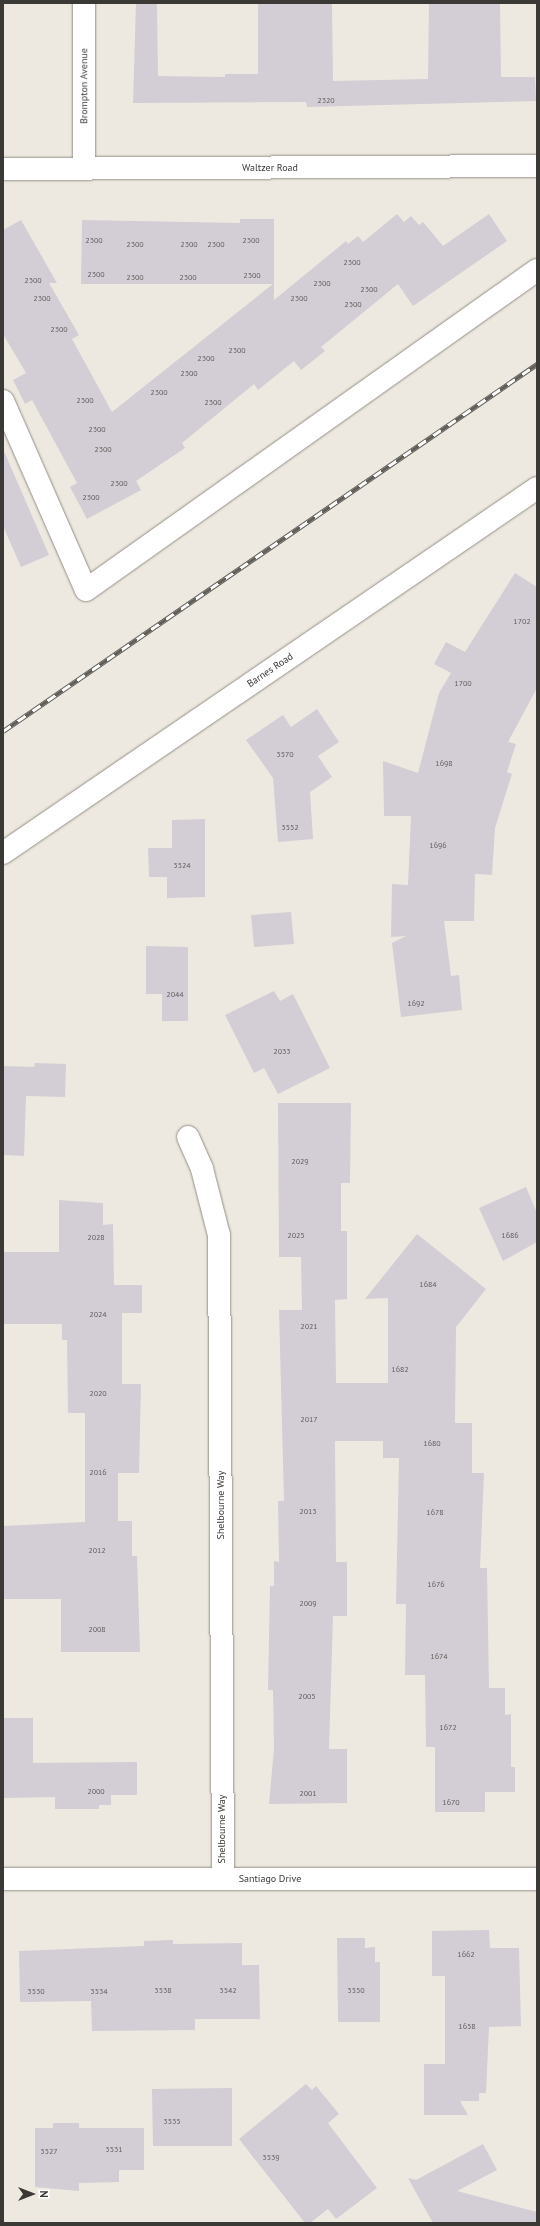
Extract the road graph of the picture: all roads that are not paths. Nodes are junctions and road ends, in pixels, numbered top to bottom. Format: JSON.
{"nodes":[{"id":1,"x":84,"y":3,"type":"edge"},
{"id":2,"x":537,"y":166,"type":"edge"},
{"id":3,"x":3,"y":169,"type":"edge"},
{"id":4,"x":84,"y":169,"type":"junction"},
{"id":5,"x":537,"y":270,"type":"edge"},
{"id":6,"x":3,"y":402,"type":"edge"},
{"id":7,"x":537,"y":488,"type":"edge"},
{"id":8,"x":3,"y":853,"type":"edge"},
{"id":9,"x":188,"y":1137,"type":"dead end"},
{"id":10,"x":3,"y":1879,"type":"edge"},
{"id":11,"x":223,"y":1879,"type":"junction"},
{"id":12,"x":537,"y":1879,"type":"edge"}],
"edges":[{"from":1,"to":4,"type":"street","name":"Brompton Avenue"},
{"from":2,"to":4,"type":"street","name":"Waltzer Road"},
{"from":3,"to":4,"type":"street","name":"Waltzer Road"},
{"from":5,"to":6,"type":"street"},
{"from":7,"to":8,"type":"street","name":"Barnes Road"},
{"from":9,"to":11,"type":"street","name":"Shelbourne Way"},
{"from":10,"to":11,"type":"street","name":"Santiago Drive"},
{"from":11,"to":12,"type":"street","name":"Santiago Drive"}]}
